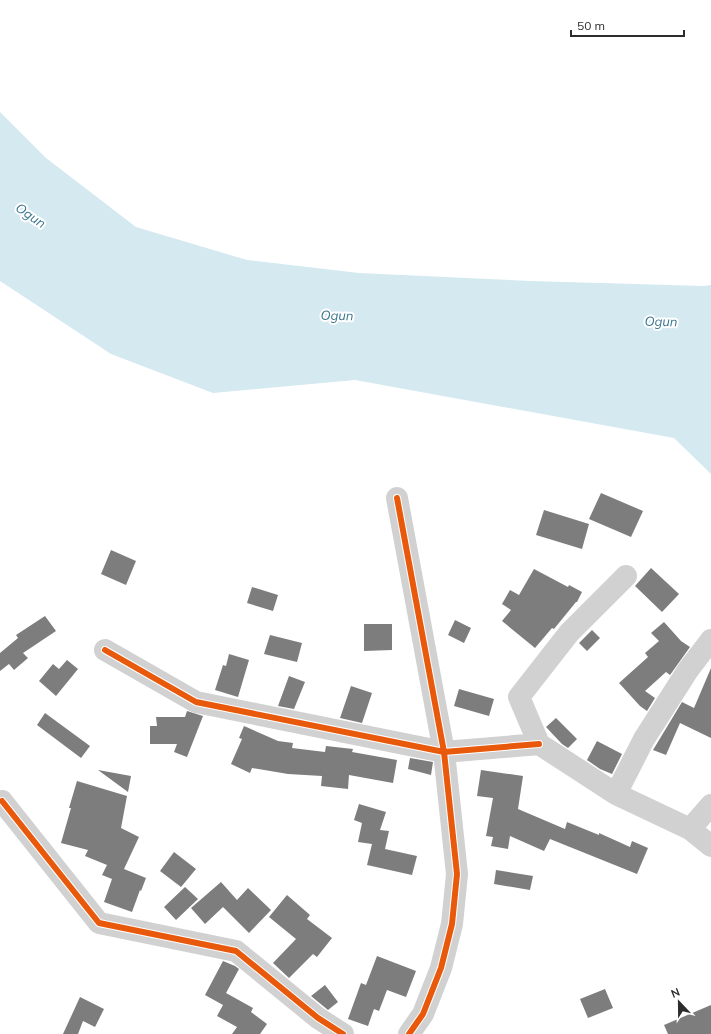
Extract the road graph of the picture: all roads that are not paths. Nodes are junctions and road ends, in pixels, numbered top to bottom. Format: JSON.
{"nodes":[{"id":1,"x":397,"y":498,"type":"dead end"},
{"id":2,"x":626,"y":576,"type":"dead end"},
{"id":3,"x":711,"y":640,"type":"edge"},
{"id":4,"x":105,"y":650,"type":"dead end"},
{"id":5,"x":539,"y":744,"type":"junction"},
{"id":6,"x":444,"y":752,"type":"junction"},
{"id":7,"x":616,"y":794,"type":"junction"},
{"id":8,"x":2,"y":801,"type":"dead end"},
{"id":9,"x":711,"y":805,"type":"edge"},
{"id":10,"x":690,"y":829,"type":"junction"},
{"id":11,"x":711,"y":846,"type":"edge"},
{"id":12,"x":344,"y":1034,"type":"edge"},
{"id":13,"x":409,"y":1034,"type":"edge"}],
"edges":[{"from":1,"to":6,"type":"street"},
{"from":2,"to":5,"type":"street"},
{"from":3,"to":7,"type":"street"},
{"from":4,"to":6,"type":"street"},
{"from":5,"to":6,"type":"street"},
{"from":5,"to":7,"type":"street"},
{"from":6,"to":13,"type":"street"},
{"from":7,"to":10,"type":"street"},
{"from":8,"to":12,"type":"street"},
{"from":9,"to":10,"type":"street"},
{"from":10,"to":11,"type":"street"}]}
